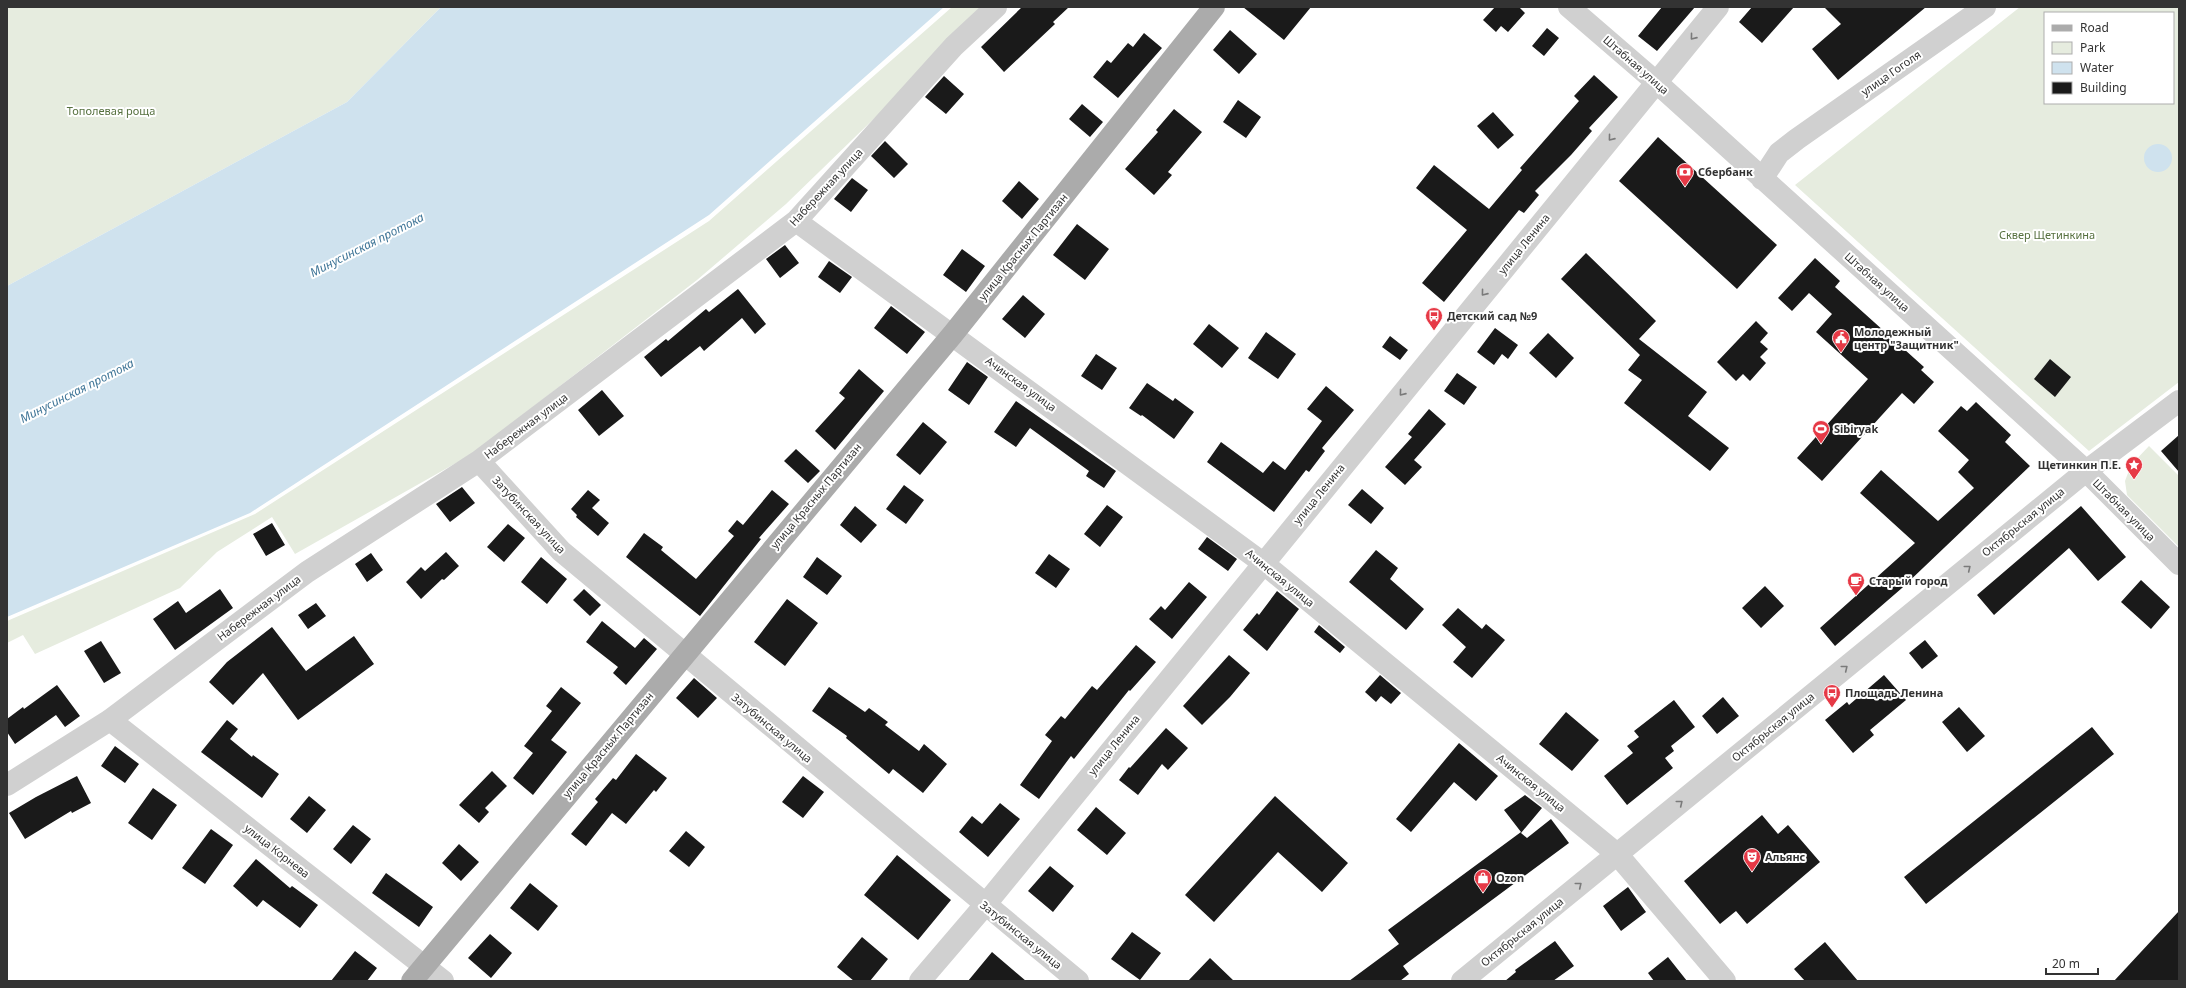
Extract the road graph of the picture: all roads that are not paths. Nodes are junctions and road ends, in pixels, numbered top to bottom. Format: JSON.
{"nodes":[{"id":1,"x":996,"y":7,"type":"edge"},
{"id":2,"x":1214,"y":7,"type":"edge"},
{"id":3,"x":1569,"y":7,"type":"edge"},
{"id":4,"x":1718,"y":7,"type":"edge"},
{"id":5,"x":1985,"y":7,"type":"edge"},
{"id":6,"x":1656,"y":82,"type":"junction"},
{"id":7,"x":1762,"y":179,"type":"junction"},
{"id":8,"x":796,"y":221,"type":"junction"},
{"id":9,"x":953,"y":334,"type":"junction"},
{"id":10,"x":2179,"y":401,"type":"edge"},
{"id":11,"x":480,"y":461,"type":"junction"},
{"id":12,"x":2086,"y":471,"type":"junction"},
{"id":13,"x":1263,"y":563,"type":"junction"},
{"id":14,"x":2179,"y":564,"type":"edge"},
{"id":15,"x":683,"y":655,"type":"junction"},
{"id":16,"x":110,"y":720,"type":"junction"},
{"id":17,"x":7,"y":785,"type":"edge"},
{"id":18,"x":1617,"y":854,"type":"junction"},
{"id":19,"x":985,"y":905,"type":"junction"},
{"id":20,"x":418,"y":974,"type":"edge"},
{"id":21,"x":443,"y":981,"type":"edge"},
{"id":22,"x":920,"y":981,"type":"edge"},
{"id":23,"x":1078,"y":981,"type":"edge"},
{"id":24,"x":1462,"y":981,"type":"edge"},
{"id":25,"x":1725,"y":981,"type":"edge"}],
"edges":[{"from":1,"to":8,"type":"street","name":"Набережная улица"},
{"from":2,"to":9,"type":"main road","name":"улица Красных Партизан"},
{"from":3,"to":6,"type":"street","name":"Штабная улица"},
{"from":4,"to":6,"type":"street","name":"улица Ленина","one_way":true},
{"from":5,"to":7,"type":"street","name":"улица Гоголя"},
{"from":6,"to":7,"type":"street","name":"Штабная улица"},
{"from":6,"to":13,"type":"street","name":"улица Ленина","one_way":true},
{"from":7,"to":12,"type":"street","name":"Штабная улица"},
{"from":8,"to":9,"type":"street","name":"Ачинская улица"},
{"from":8,"to":11,"type":"street","name":"Набережная улица"},
{"from":9,"to":13,"type":"street","name":"Ачинская улица"},
{"from":9,"to":15,"type":"main road","name":"улица Красных Партизан"},
{"from":10,"to":12,"type":"street","name":"Октябрьская улица"},
{"from":11,"to":15,"type":"street","name":"Затубинская улица"},
{"from":11,"to":16,"type":"street","name":"Набережная улица"},
{"from":12,"to":14,"type":"street","name":"Штабная улица"},
{"from":18,"to":12,"type":"street","name":"Октябрьская улица","one_way":true},
{"from":13,"to":18,"type":"street","name":"Ачинская улица"},
{"from":13,"to":19,"type":"street","name":"улица Ленина"},
{"from":15,"to":19,"type":"street","name":"Затубинская улица"},
{"from":15,"to":20,"type":"main road","name":"улица Красных Партизан"},
{"from":16,"to":17,"type":"street","name":"Набережная улица"},
{"from":16,"to":20,"type":"street","name":"улица Корнева"},
{"from":24,"to":18,"type":"street","name":"Октябрьская улица","one_way":true},
{"from":18,"to":25,"type":"street","name":"Ачинская улица"},
{"from":19,"to":22,"type":"street","name":"улица Ленина"},
{"from":19,"to":23,"type":"street","name":"Затубинская улица"},
{"from":20,"to":21,"type":"street","name":"улица Корнева"}]}
